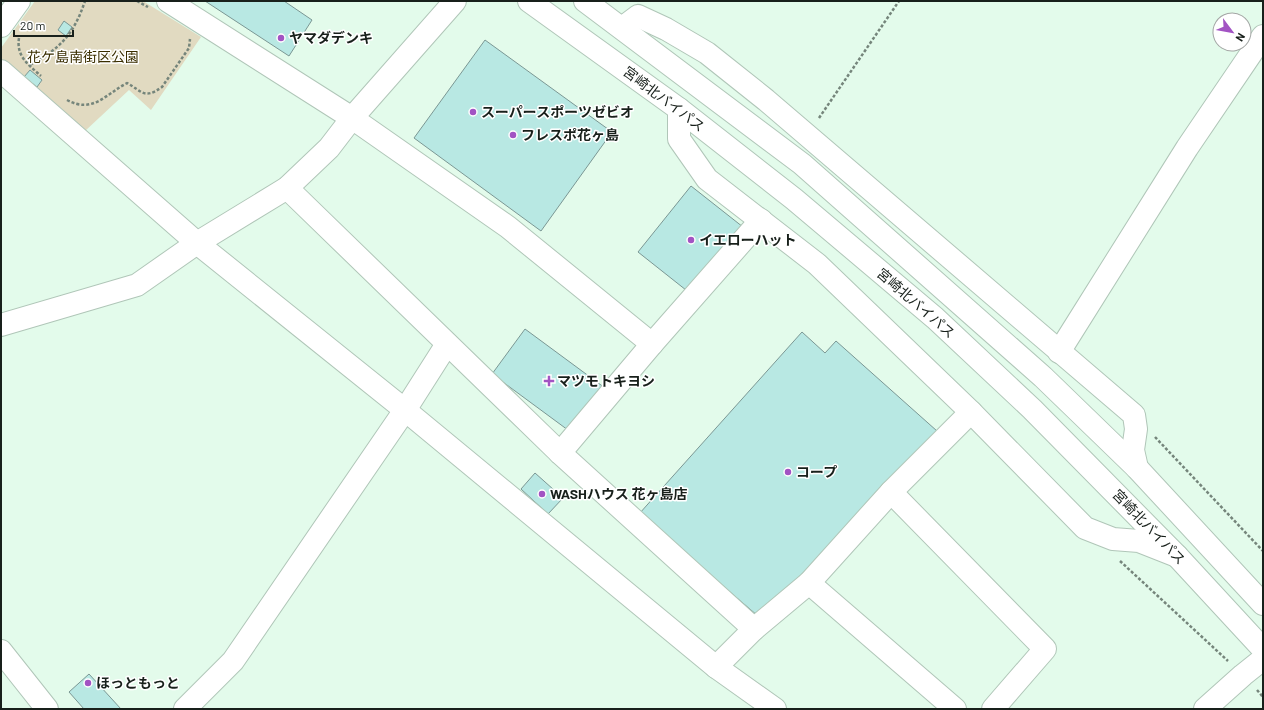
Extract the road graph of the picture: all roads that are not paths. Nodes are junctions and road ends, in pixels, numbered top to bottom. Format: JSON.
{"nodes":[{"id":1,"x":19,"y":1,"type":"edge"},
{"id":2,"x":168,"y":1,"type":"edge"},
{"id":3,"x":455,"y":1,"type":"edge"},
{"id":4,"x":529,"y":1,"type":"edge"},
{"id":5,"x":585,"y":1,"type":"edge"},
{"id":6,"x":622,"y":28,"type":"junction"},
{"id":7,"x":10,"y":29,"type":"edge"},
{"id":8,"x":1263,"y":36,"type":"edge"},
{"id":9,"x":1,"y":71,"type":"edge"},
{"id":10,"x":679,"y":109,"type":"junction"},
{"id":11,"x":352,"y":118,"type":"junction"},
{"id":12,"x":287,"y":188,"type":"junction"},
{"id":13,"x":761,"y":220,"type":"junction"},
{"id":14,"x":198,"y":243,"type":"junction"},
{"id":15,"x":1,"y":325,"type":"edge"},
{"id":16,"x":447,"y":344,"type":"junction"},
{"id":17,"x":652,"y":344,"type":"junction"},
{"id":18,"x":1059,"y":352,"type":"junction"},
{"id":19,"x":404,"y":410,"type":"junction"},
{"id":20,"x":971,"y":412,"type":"junction"},
{"id":21,"x":560,"y":453,"type":"junction"},
{"id":22,"x":1137,"y":468,"type":"junction"},
{"id":23,"x":892,"y":492,"type":"junction"},
{"id":24,"x":1178,"y":556,"type":"junction"},
{"id":25,"x":809,"y":583,"type":"junction"},
{"id":26,"x":1263,"y":604,"type":"edge"},
{"id":27,"x":754,"y":629,"type":"junction"},
{"id":28,"x":1263,"y":649,"type":"edge"},
{"id":29,"x":1,"y":652,"type":"edge"},
{"id":30,"x":1263,"y":659,"type":"edge"},
{"id":31,"x":716,"y":667,"type":"junction"},
{"id":32,"x":768,"y":707,"type":"edge"},
{"id":33,"x":47,"y":709,"type":"edge"},
{"id":34,"x":185,"y":709,"type":"edge"},
{"id":35,"x":955,"y":709,"type":"edge"},
{"id":36,"x":993,"y":709,"type":"edge"},
{"id":37,"x":1205,"y":709,"type":"edge"}],
"edges":[{"from":1,"to":7,"type":"main road"},
{"from":2,"to":11,"type":"main road"},
{"from":3,"to":11,"type":"main road"},
{"from":4,"to":10,"type":"main road","name":"宮崎北バイパス"},
{"from":5,"to":6,"type":"main road","name":"宮崎北バイパス"},
{"from":6,"to":18,"type":"main road"},
{"from":6,"to":22,"type":"main road","name":"宮崎北バイパス"},
{"from":8,"to":18,"type":"main road"},
{"from":9,"to":14,"type":"main road"},
{"from":10,"to":13,"type":"main road"},
{"from":10,"to":24,"type":"main road","name":"宮崎北バイパス"},
{"from":11,"to":12,"type":"main road"},
{"from":11,"to":17,"type":"main road"},
{"from":12,"to":14,"type":"main road"},
{"from":12,"to":16,"type":"main road"},
{"from":13,"to":17,"type":"main road"},
{"from":13,"to":20,"type":"main road"},
{"from":14,"to":15,"type":"main road"},
{"from":14,"to":19,"type":"main road"},
{"from":16,"to":19,"type":"main road"},
{"from":16,"to":21,"type":"main road"},
{"from":17,"to":21,"type":"main road"},
{"from":18,"to":22,"type":"main road"},
{"from":19,"to":31,"type":"main road"},
{"from":19,"to":34,"type":"main road"},
{"from":20,"to":23,"type":"main road"},
{"from":20,"to":24,"type":"main road"},
{"from":21,"to":27,"type":"main road"},
{"from":22,"to":26,"type":"main road","name":"宮崎北バイパス"},
{"from":23,"to":25,"type":"main road"},
{"from":23,"to":36,"type":"main road"},
{"from":24,"to":28,"type":"main road","name":"宮崎北バイパス"},
{"from":25,"to":27,"type":"main road"},
{"from":25,"to":35,"type":"main road"},
{"from":27,"to":31,"type":"main road"},
{"from":29,"to":33,"type":"main road"},
{"from":30,"to":37,"type":"main road"},
{"from":31,"to":32,"type":"main road"}]}
